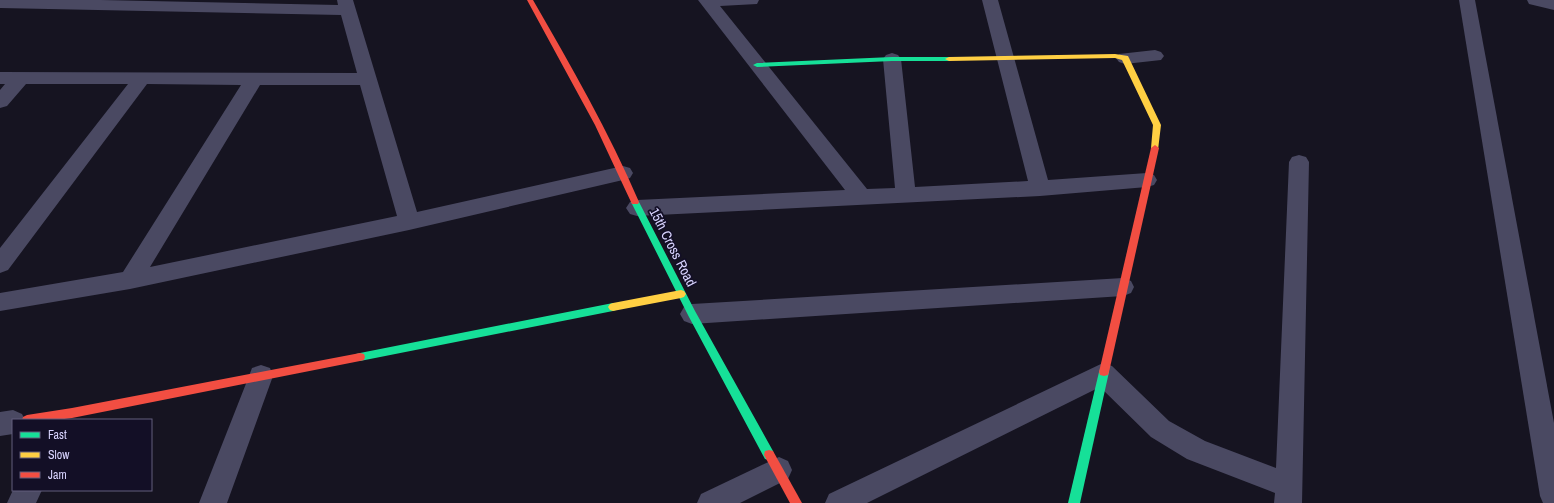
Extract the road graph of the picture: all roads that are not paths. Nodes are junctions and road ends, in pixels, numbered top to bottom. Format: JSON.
{"nodes":[{"id":1,"x":530,"y":0,"type":"edge"},
{"id":2,"x":751,"y":0,"type":"edge"},
{"id":3,"x":990,"y":0,"type":"edge"},
{"id":4,"x":1467,"y":0,"type":"edge"},
{"id":5,"x":1534,"y":0,"type":"edge"},
{"id":6,"x":707,"y":1,"type":"edge"},
{"id":7,"x":0,"y":3,"type":"edge"},
{"id":8,"x":1554,"y":4,"type":"edge"},
{"id":9,"x":346,"y":5,"type":"edge"},
{"id":10,"x":1155,"y":56,"type":"dead end"},
{"id":11,"x":1125,"y":58,"type":"junction"},
{"id":12,"x":892,"y":59,"type":"junction"},
{"id":13,"x":1005,"y":59,"type":"junction"},
{"id":14,"x":757,"y":65,"type":"junction"},
{"id":15,"x":0,"y":78,"type":"edge"},
{"id":16,"x":21,"y":78,"type":"junction"},
{"id":17,"x":254,"y":79,"type":"junction"},
{"id":18,"x":368,"y":79,"type":"junction"},
{"id":19,"x":141,"y":80,"type":"junction"},
{"id":20,"x":0,"y":102,"type":"edge"},
{"id":21,"x":1299,"y":162,"type":"dead end"},
{"id":22,"x":623,"y":173,"type":"junction"},
{"id":23,"x":1147,"y":180,"type":"junction"},
{"id":24,"x":1040,"y":188,"type":"junction"},
{"id":25,"x":906,"y":194,"type":"junction"},
{"id":26,"x":862,"y":197,"type":"junction"},
{"id":27,"x":637,"y":208,"type":"junction"},
{"id":28,"x":409,"y":222,"type":"junction"},
{"id":29,"x":0,"y":264,"type":"edge"},
{"id":30,"x":130,"y":280,"type":"junction"},
{"id":31,"x":1123,"y":287,"type":"junction"},
{"id":32,"x":681,"y":294,"type":"junction"},
{"id":33,"x":0,"y":302,"type":"edge"},
{"id":34,"x":692,"y":314,"type":"junction"},
{"id":35,"x":1103,"y":374,"type":"junction"},
{"id":36,"x":261,"y":376,"type":"junction"},
{"id":37,"x":70,"y":416,"type":"edge"},
{"id":38,"x":38,"y":419,"type":"edge"},
{"id":39,"x":12,"y":422,"type":"edge"},
{"id":40,"x":0,"y":424,"type":"edge"},
{"id":41,"x":779,"y":470,"type":"junction"},
{"id":42,"x":27,"y":491,"type":"edge"},
{"id":43,"x":1288,"y":494,"type":"edge"},
{"id":44,"x":1554,"y":496,"type":"edge"},
{"id":45,"x":21,"y":503,"type":"edge"},
{"id":46,"x":213,"y":503,"type":"edge"},
{"id":47,"x":711,"y":503,"type":"edge"},
{"id":48,"x":796,"y":503,"type":"edge"},
{"id":49,"x":839,"y":503,"type":"edge"},
{"id":50,"x":1074,"y":503,"type":"edge"}],
"edges":[{"from":1,"to":22,"type":"street","name":"15th Cross Road"},
{"from":2,"to":6,"type":"street"},
{"from":3,"to":13,"type":"street"},
{"from":4,"to":44,"type":"street"},
{"from":5,"to":8,"type":"street"},
{"from":6,"to":14,"type":"street"},
{"from":7,"to":9,"type":"street"},
{"from":9,"to":18,"type":"street"},
{"from":10,"to":11,"type":"street"},
{"from":11,"to":13,"type":"street"},
{"from":11,"to":23,"type":"street"},
{"from":12,"to":13,"type":"street"},
{"from":12,"to":14,"type":"street"},
{"from":12,"to":25,"type":"street"},
{"from":13,"to":24,"type":"street"},
{"from":14,"to":26,"type":"street"},
{"from":15,"to":16,"type":"street"},
{"from":16,"to":19,"type":"street"},
{"from":16,"to":20,"type":"street"},
{"from":17,"to":18,"type":"street"},
{"from":17,"to":19,"type":"street"},
{"from":17,"to":30,"type":"street"},
{"from":18,"to":28,"type":"street"},
{"from":19,"to":29,"type":"street"},
{"from":21,"to":43,"type":"street"},
{"from":22,"to":27,"type":"street","name":"15th Cross Road"},
{"from":22,"to":28,"type":"street"},
{"from":23,"to":24,"type":"street"},
{"from":23,"to":31,"type":"street"},
{"from":24,"to":25,"type":"street"},
{"from":25,"to":26,"type":"street"},
{"from":26,"to":27,"type":"street"},
{"from":27,"to":32,"type":"street","name":"15th Cross Road"},
{"from":28,"to":30,"type":"street"},
{"from":30,"to":33,"type":"street"},
{"from":31,"to":34,"type":"street"},
{"from":31,"to":35,"type":"street"},
{"from":32,"to":34,"type":"street","name":"15th Cross Road"},
{"from":32,"to":36,"type":"street"},
{"from":34,"to":41,"type":"street","name":"15th Cross Road"},
{"from":35,"to":43,"type":"street"},
{"from":35,"to":49,"type":"street"},
{"from":35,"to":50,"type":"street"},
{"from":36,"to":37,"type":"street"},
{"from":36,"to":46,"type":"street"},
{"from":37,"to":38,"type":"street"},
{"from":39,"to":40,"type":"street"},
{"from":41,"to":47,"type":"street"},
{"from":41,"to":48,"type":"street","name":"15th Cross Road"},
{"from":42,"to":45,"type":"street"}]}
